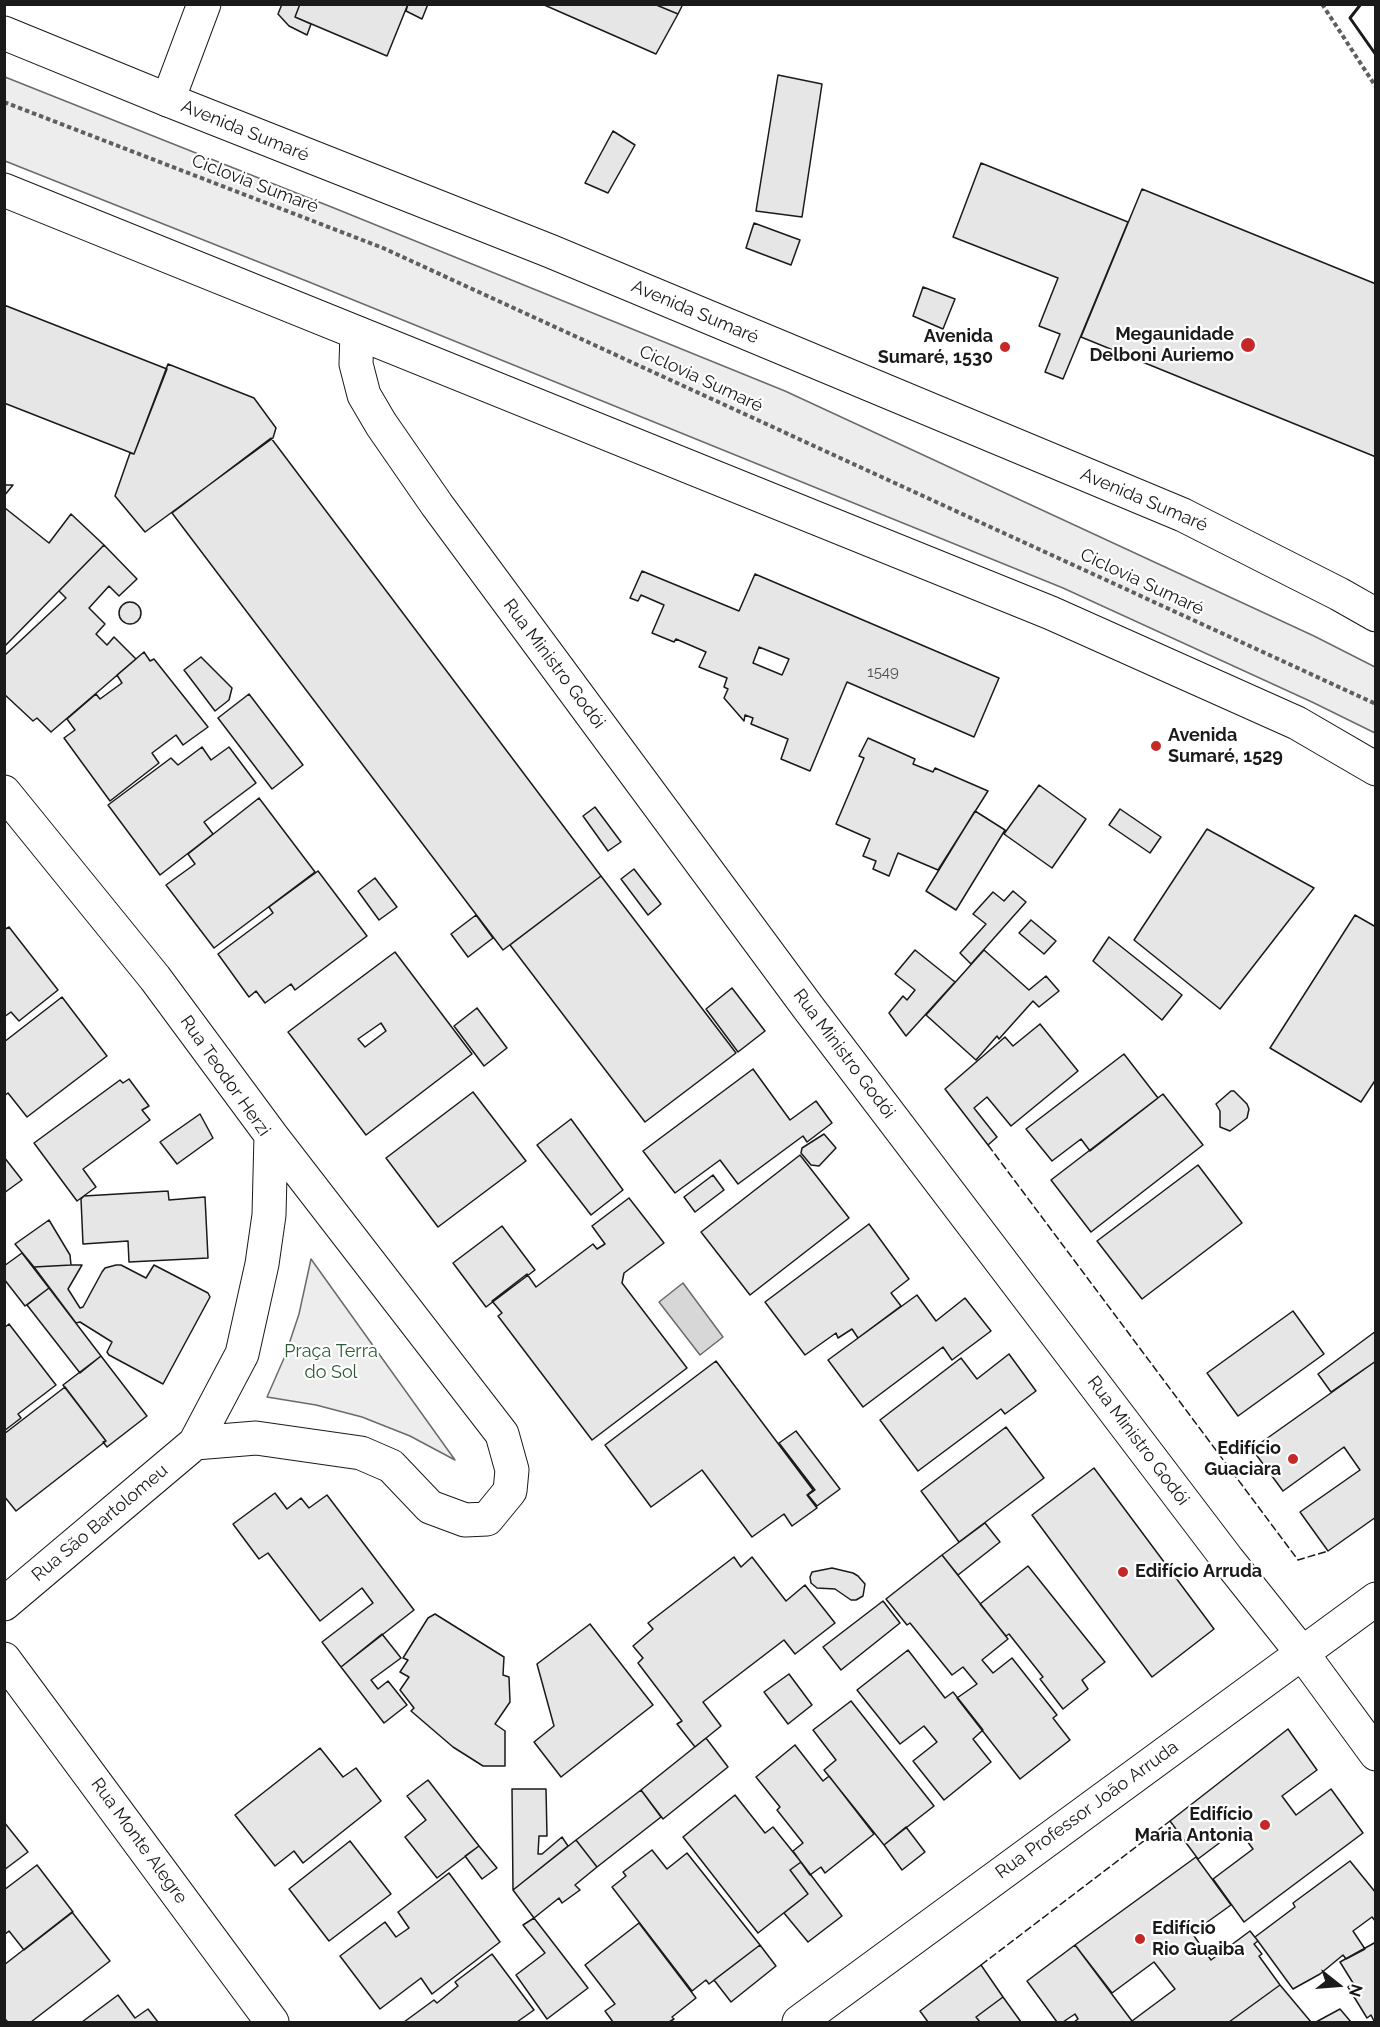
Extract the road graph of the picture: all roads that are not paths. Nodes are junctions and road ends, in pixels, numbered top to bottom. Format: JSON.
{"nodes":[{"id":1,"x":204,"y":4,"type":"edge"},
{"id":2,"x":4,"y":33,"type":"edge"},
{"id":3,"x":168,"y":100,"type":"junction"},
{"id":4,"x":4,"y":190,"type":"edge"},
{"id":5,"x":357,"y":333,"type":"junction"},
{"id":6,"x":1376,"y":586,"type":"edge"},
{"id":7,"x":1339,"y":594,"type":"junction"},
{"id":8,"x":1376,"y":615,"type":"edge"},
{"id":9,"x":1376,"y":769,"type":"edge"},
{"id":10,"x":4,"y":792,"type":"edge"},
{"id":11,"x":271,"y":1135,"type":"junction"},
{"id":12,"x":195,"y":1443,"type":"junction"},
{"id":13,"x":1376,"y":1599,"type":"edge"},
{"id":14,"x":4,"y":1604,"type":"edge"},
{"id":15,"x":1302,"y":1653,"type":"junction"},
{"id":16,"x":4,"y":1659,"type":"edge"},
{"id":17,"x":1376,"y":1754,"type":"edge"},
{"id":18,"x":273,"y":2022,"type":"edge"},
{"id":19,"x":799,"y":2022,"type":"edge"}],
"edges":[{"from":1,"to":3,"type":"street"},
{"from":2,"to":3,"type":"street","name":"Avenida Sumaré"},
{"from":3,"to":7,"type":"street","name":"Avenida Sumaré"},
{"from":4,"to":5,"type":"street"},
{"from":5,"to":9,"type":"street"},
{"from":5,"to":15,"type":"street","name":"Rua Ministro Godói"},
{"from":6,"to":7,"type":"street"},
{"from":7,"to":8,"type":"street","name":"Avenida Sumaré"},
{"from":10,"to":11,"type":"street","name":"Rua Teodor Herzi"},
{"from":11,"to":12,"type":"street","name":"Rua Teodor Herzi"},
{"from":11,"to":12,"type":"street"},
{"from":12,"to":14,"type":"street","name":"Rua São Bartolomeu"},
{"from":13,"to":15,"type":"street","name":"Rua Professor João Arruda"},
{"from":15,"to":17,"type":"street","name":"Rua Ministro Godói"},
{"from":15,"to":19,"type":"street","name":"Rua Professor João Arruda"},
{"from":16,"to":18,"type":"street","name":"Rua Monte Alegre"}]}
